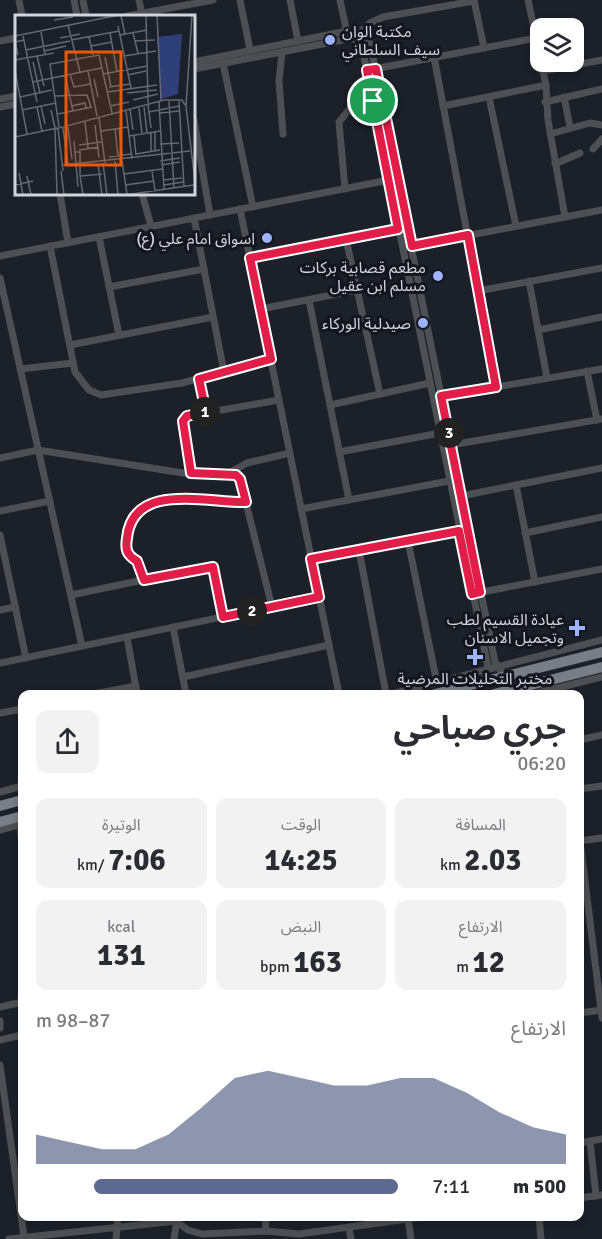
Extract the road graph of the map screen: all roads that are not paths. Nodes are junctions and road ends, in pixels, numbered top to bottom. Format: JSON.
{"nodes":[{"id":1,"x":19,"y":0,"type":"edge"},
{"id":2,"x":74,"y":0,"type":"edge"},
{"id":3,"x":83,"y":0,"type":"edge"},
{"id":4,"x":140,"y":0,"type":"edge"},
{"id":5,"x":213,"y":0,"type":"edge"},
{"id":6,"x":240,"y":0,"type":"edge"},
{"id":7,"x":290,"y":0,"type":"edge"},
{"id":8,"x":340,"y":0,"type":"edge"},
{"id":9,"x":474,"y":0,"type":"edge"},
{"id":10,"x":528,"y":0,"type":"edge"},
{"id":11,"x":191,"y":2,"type":"edge"},
{"id":12,"x":142,"y":14,"type":"junction"},
{"id":13,"x":22,"y":15,"type":"edge"},
{"id":14,"x":77,"y":15,"type":"edge"},
{"id":15,"x":86,"y":15,"type":"edge"},
{"id":16,"x":134,"y":15,"type":"edge"},
{"id":17,"x":532,"y":18,"type":"edge"},
{"id":18,"x":352,"y":35,"type":"junction"},
{"id":19,"x":15,"y":38,"type":"edge"},
{"id":20,"x":530,"y":39,"type":"edge"},
{"id":21,"x":0,"y":41,"type":"edge"},
{"id":22,"x":298,"y":41,"type":"junction"},
{"id":23,"x":484,"y":48,"type":"junction"},
{"id":24,"x":250,"y":50,"type":"junction"},
{"id":25,"x":282,"y":51,"type":"junction"},
{"id":26,"x":434,"y":57,"type":"junction"},
{"id":27,"x":602,"y":60,"type":"edge"},
{"id":28,"x":195,"y":62,"type":"edge"},
{"id":29,"x":223,"y":63,"type":"junction"},
{"id":30,"x":584,"y":63,"type":"edge"},
{"id":31,"x":195,"y":69,"type":"edge"},
{"id":32,"x":376,"y":69,"type":"junction"},
{"id":33,"x":367,"y":70,"type":"junction"},
{"id":34,"x":543,"y":72,"type":"edge"},
{"id":35,"x":546,"y":85,"type":"junction"},
{"id":36,"x":602,"y":89,"type":"edge"},
{"id":37,"x":15,"y":96,"type":"edge"},
{"id":38,"x":489,"y":97,"type":"junction"},
{"id":39,"x":564,"y":97,"type":"junction"},
{"id":40,"x":0,"y":99,"type":"edge"},
{"id":41,"x":373,"y":101,"type":"junction"},
{"id":42,"x":545,"y":102,"type":"junction"},
{"id":43,"x":15,"y":104,"type":"edge"},
{"id":44,"x":443,"y":106,"type":"junction"},
{"id":45,"x":0,"y":107,"type":"edge"},
{"id":46,"x":602,"y":124,"type":"edge"},
{"id":47,"x":195,"y":126,"type":"edge"},
{"id":48,"x":570,"y":128,"type":"junction"},
{"id":49,"x":283,"y":134,"type":"dead end"},
{"id":50,"x":550,"y":134,"type":"junction"},
{"id":51,"x":602,"y":139,"type":"edge"},
{"id":52,"x":593,"y":149,"type":"dead end"},
{"id":53,"x":579,"y":153,"type":"dead end"},
{"id":54,"x":555,"y":164,"type":"junction"},
{"id":55,"x":389,"y":180,"type":"junction"},
{"id":56,"x":345,"y":189,"type":"junction"},
{"id":57,"x":60,"y":195,"type":"edge"},
{"id":58,"x":142,"y":195,"type":"edge"},
{"id":59,"x":252,"y":207,"type":"junction"},
{"id":60,"x":240,"y":209,"type":"junction"},
{"id":61,"x":602,"y":210,"type":"edge"},
{"id":62,"x":210,"y":215,"type":"junction"},
{"id":63,"x":564,"y":217,"type":"junction"},
{"id":64,"x":194,"y":218,"type":"junction"},
{"id":65,"x":151,"y":226,"type":"junction"},
{"id":66,"x":516,"y":226,"type":"junction"},
{"id":67,"x":398,"y":229,"type":"junction"},
{"id":68,"x":468,"y":235,"type":"junction"},
{"id":69,"x":99,"y":237,"type":"junction"},
{"id":70,"x":346,"y":239,"type":"junction"},
{"id":71,"x":68,"y":243,"type":"junction"},
{"id":72,"x":50,"y":246,"type":"junction"},
{"id":73,"x":412,"y":246,"type":"junction"},
{"id":74,"x":403,"y":248,"type":"junction"},
{"id":75,"x":0,"y":256,"type":"edge"},
{"id":76,"x":250,"y":258,"type":"junction"},
{"id":77,"x":602,"y":267,"type":"edge"},
{"id":78,"x":204,"y":269,"type":"junction"},
{"id":79,"x":0,"y":278,"type":"edge"},
{"id":80,"x":529,"y":281,"type":"junction"},
{"id":81,"x":109,"y":287,"type":"junction"},
{"id":82,"x":357,"y":290,"type":"junction"},
{"id":83,"x":478,"y":291,"type":"junction"},
{"id":84,"x":309,"y":300,"type":"junction"},
{"id":85,"x":3,"y":307,"type":"edge"},
{"id":86,"x":261,"y":309,"type":"junction"},
{"id":87,"x":213,"y":317,"type":"junction"},
{"id":88,"x":602,"y":317,"type":"edge"},
{"id":89,"x":538,"y":330,"type":"junction"},
{"id":90,"x":119,"y":336,"type":"junction"},
{"id":91,"x":70,"y":345,"type":"junction"},
{"id":92,"x":271,"y":359,"type":"junction"},
{"id":93,"x":73,"y":363,"type":"junction"},
{"id":94,"x":20,"y":369,"type":"junction"},
{"id":95,"x":602,"y":369,"type":"edge"},
{"id":96,"x":587,"y":371,"type":"junction"},
{"id":97,"x":224,"y":372,"type":"junction"},
{"id":98,"x":548,"y":378,"type":"junction"},
{"id":99,"x":199,"y":379,"type":"junction"},
{"id":100,"x":430,"y":383,"type":"junction"},
{"id":101,"x":496,"y":387,"type":"junction"},
{"id":102,"x":380,"y":394,"type":"junction"},
{"id":103,"x":441,"y":396,"type":"junction"},
{"id":104,"x":433,"y":398,"type":"junction"},
{"id":105,"x":279,"y":400,"type":"junction"},
{"id":106,"x":330,"y":405,"type":"junction"},
{"id":107,"x":206,"y":412,"type":"junction"},
{"id":108,"x":599,"y":420,"type":"edge"},
{"id":109,"x":440,"y":433,"type":"junction"},
{"id":110,"x":451,"y":446,"type":"junction"},
{"id":111,"x":38,"y":450,"type":"junction"},
{"id":112,"x":339,"y":452,"type":"junction"},
{"id":113,"x":290,"y":453,"type":"junction"},
{"id":114,"x":0,"y":458,"type":"edge"},
{"id":115,"x":602,"y":468,"type":"edge"},
{"id":116,"x":191,"y":473,"type":"junction"},
{"id":117,"x":229,"y":473,"type":"junction"},
{"id":118,"x":449,"y":481,"type":"junction"},
{"id":119,"x":516,"y":485,"type":"junction"},
{"id":120,"x":461,"y":496,"type":"junction"},
{"id":121,"x":349,"y":500,"type":"junction"},
{"id":122,"x":50,"y":501,"type":"junction"},
{"id":123,"x":246,"y":502,"type":"junction"},
{"id":124,"x":301,"y":509,"type":"junction"},
{"id":125,"x":0,"y":511,"type":"edge"},
{"id":126,"x":602,"y":518,"type":"edge"},
{"id":127,"x":468,"y":530,"type":"junction"},
{"id":128,"x":459,"y":531,"type":"junction"},
{"id":129,"x":525,"y":532,"type":"junction"},
{"id":130,"x":0,"y":535,"type":"edge"},
{"id":131,"x":408,"y":541,"type":"junction"},
{"id":132,"x":359,"y":550,"type":"junction"},
{"id":133,"x":311,"y":559,"type":"junction"},
{"id":134,"x":602,"y":569,"type":"edge"},
{"id":135,"x":144,"y":580,"type":"junction"},
{"id":136,"x":535,"y":582,"type":"junction"},
{"id":137,"x":480,"y":592,"type":"junction"},
{"id":138,"x":71,"y":594,"type":"junction"},
{"id":139,"x":472,"y":594,"type":"junction"},
{"id":140,"x":319,"y":597,"type":"junction"},
{"id":141,"x":15,"y":607,"type":"junction"},
{"id":142,"x":272,"y":607,"type":"junction"},
{"id":143,"x":0,"y":610,"type":"edge"},
{"id":144,"x":223,"y":617,"type":"junction"},
{"id":145,"x":173,"y":627,"type":"junction"},
{"id":146,"x":127,"y":637,"type":"junction"},
{"id":147,"x":602,"y":640,"type":"edge"},
{"id":148,"x":329,"y":645,"type":"junction"},
{"id":149,"x":82,"y":646,"type":"junction"},
{"id":150,"x":602,"y":652,"type":"edge"},
{"id":151,"x":26,"y":658,"type":"junction"},
{"id":152,"x":0,"y":663,"type":"edge"},
{"id":153,"x":602,"y":667,"type":"edge"},
{"id":154,"x":488,"y":671,"type":"junction"},
{"id":155,"x":500,"y":673,"type":"junction"},
{"id":156,"x":602,"y":676,"type":"edge"},
{"id":157,"x":183,"y":677,"type":"junction"},
{"id":158,"x":483,"y":682,"type":"junction"},
{"id":159,"x":136,"y":686,"type":"junction"},
{"id":160,"x":436,"y":689,"type":"edge"},
{"id":161,"x":115,"y":690,"type":"edge"},
{"id":162,"x":136,"y":690,"type":"edge"},
{"id":163,"x":185,"y":690,"type":"edge"},
{"id":164,"x":338,"y":690,"type":"edge"},
{"id":165,"x":385,"y":690,"type":"edge"},
{"id":166,"x":510,"y":690,"type":"edge"},
{"id":167,"x":549,"y":690,"type":"edge"},
{"id":168,"x":18,"y":710,"type":"edge"},
{"id":169,"x":0,"y":713,"type":"edge"},
{"id":170,"x":602,"y":735,"type":"edge"},
{"id":171,"x":584,"y":739,"type":"edge"},
{"id":172,"x":602,"y":786,"type":"edge"},
{"id":173,"x":18,"y":787,"type":"edge"},
{"id":174,"x":584,"y":788,"type":"edge"},
{"id":175,"x":0,"y":792,"type":"edge"},
{"id":176,"x":18,"y":801,"type":"edge"},
{"id":177,"x":0,"y":806,"type":"edge"},
{"id":178,"x":18,"y":821,"type":"edge"},
{"id":179,"x":0,"y":822,"type":"edge"},
{"id":180,"x":18,"y":823,"type":"edge"},
{"id":181,"x":0,"y":830,"type":"edge"},
{"id":182,"x":602,"y":838,"type":"edge"},
{"id":183,"x":584,"y":840,"type":"edge"},
{"id":184,"x":584,"y":878,"type":"edge"},
{"id":185,"x":18,"y":1003,"type":"edge"},
{"id":186,"x":0,"y":1007,"type":"edge"},
{"id":187,"x":584,"y":1013,"type":"edge"},
{"id":188,"x":602,"y":1013,"type":"edge"},
{"id":189,"x":0,"y":1022,"type":"edge"},
{"id":190,"x":0,"y":1028,"type":"edge"},
{"id":191,"x":18,"y":1036,"type":"edge"},
{"id":192,"x":0,"y":1040,"type":"edge"},
{"id":193,"x":0,"y":1065,"type":"edge"},
{"id":194,"x":602,"y":1139,"type":"edge"},
{"id":195,"x":590,"y":1141,"type":"junction"},
{"id":196,"x":584,"y":1142,"type":"edge"},
{"id":197,"x":18,"y":1176,"type":"edge"},
{"id":198,"x":599,"y":1195,"type":"edge"},
{"id":199,"x":584,"y":1197,"type":"edge"},
{"id":200,"x":23,"y":1221,"type":"edge"},
{"id":201,"x":118,"y":1221,"type":"edge"},
{"id":202,"x":160,"y":1221,"type":"edge"},
{"id":203,"x":177,"y":1221,"type":"edge"},
{"id":204,"x":180,"y":1221,"type":"edge"},
{"id":205,"x":265,"y":1221,"type":"edge"},
{"id":206,"x":393,"y":1221,"type":"edge"},
{"id":207,"x":408,"y":1221,"type":"edge"},
{"id":208,"x":539,"y":1221,"type":"edge"},
{"id":209,"x":117,"y":1226,"type":"junction"},
{"id":210,"x":349,"y":1227,"type":"junction"},
{"id":211,"x":266,"y":1231,"type":"junction"},
{"id":212,"x":229,"y":1236,"type":"edge"},
{"id":213,"x":299,"y":1236,"type":"edge"},
{"id":214,"x":24,"y":1237,"type":"junction"},
{"id":215,"x":9,"y":1239,"type":"edge"},
{"id":216,"x":116,"y":1239,"type":"edge"},
{"id":217,"x":174,"y":1239,"type":"edge"},
{"id":218,"x":351,"y":1239,"type":"edge"},
{"id":219,"x":411,"y":1239,"type":"edge"},
{"id":220,"x":541,"y":1239,"type":"edge"}],
"edges":[{"from":1,"to":13,"type":"street"},
{"from":2,"to":14,"type":"street"},
{"from":3,"to":15,"type":"street"},
{"from":4,"to":12,"type":"street"},
{"from":5,"to":11,"type":"street"},
{"from":6,"to":24,"type":"street"},
{"from":7,"to":22,"type":"street"},
{"from":8,"to":18,"type":"street"},
{"from":9,"to":18,"type":"street"},
{"from":9,"to":23,"type":"street"},
{"from":10,"to":17,"type":"street"},
{"from":11,"to":12,"type":"street"},
{"from":12,"to":16,"type":"street"},
{"from":18,"to":22,"type":"street"},
{"from":18,"to":25,"type":"street"},
{"from":18,"to":32,"type":"street"},
{"from":18,"to":33,"type":"street"},
{"from":19,"to":21,"type":"street"},
{"from":20,"to":23,"type":"street"},
{"from":22,"to":24,"type":"street"},
{"from":23,"to":26,"type":"street"},
{"from":24,"to":28,"type":"street"},
{"from":25,"to":29,"type":"street"},
{"from":25,"to":49,"type":"street"},
{"from":26,"to":32,"type":"street"},
{"from":26,"to":44,"type":"street"},
{"from":27,"to":30,"type":"street"},
{"from":29,"to":31,"type":"street"},
{"from":29,"to":59,"type":"street"},
{"from":32,"to":33,"type":"street"},
{"from":32,"to":73,"type":"street"},
{"from":33,"to":41,"type":"street"},
{"from":34,"to":35,"type":"street"},
{"from":35,"to":38,"type":"street"},
{"from":35,"to":42,"type":"street"},
{"from":36,"to":39,"type":"street"},
{"from":37,"to":40,"type":"street"},
{"from":38,"to":44,"type":"street"},
{"from":38,"to":66,"type":"street"},
{"from":39,"to":42,"type":"street"},
{"from":39,"to":48,"type":"street"},
{"from":41,"to":55,"type":"street"},
{"from":41,"to":56,"type":"street"},
{"from":42,"to":50,"type":"street"},
{"from":43,"to":45,"type":"street"},
{"from":44,"to":68,"type":"street"},
{"from":46,"to":48,"type":"street"},
{"from":47,"to":62,"type":"street"},
{"from":48,"to":50,"type":"street"},
{"from":50,"to":54,"type":"street"},
{"from":51,"to":52,"type":"street"},
{"from":53,"to":54,"type":"street"},
{"from":54,"to":63,"type":"street"},
{"from":55,"to":56,"type":"street"},
{"from":55,"to":67,"type":"street"},
{"from":56,"to":59,"type":"street"},
{"from":57,"to":71,"type":"street"},
{"from":58,"to":65,"type":"street"},
{"from":59,"to":60,"type":"street"},
{"from":60,"to":62,"type":"street"},
{"from":60,"to":76,"type":"street"},
{"from":61,"to":63,"type":"street"},
{"from":62,"to":64,"type":"street"},
{"from":63,"to":66,"type":"street"},
{"from":64,"to":65,"type":"street"},
{"from":64,"to":78,"type":"street"},
{"from":65,"to":69,"type":"street"},
{"from":66,"to":68,"type":"street"},
{"from":67,"to":70,"type":"street"},
{"from":67,"to":74,"type":"street"},
{"from":68,"to":73,"type":"street"},
{"from":68,"to":83,"type":"street"},
{"from":69,"to":71,"type":"street"},
{"from":69,"to":81,"type":"street"},
{"from":70,"to":76,"type":"street"},
{"from":70,"to":82,"type":"street"},
{"from":71,"to":72,"type":"street"},
{"from":72,"to":75,"type":"street"},
{"from":72,"to":91,"type":"street"},
{"from":73,"to":74,"type":"street"},
{"from":73,"to":103,"type":"street"},
{"from":74,"to":100,"type":"street"},
{"from":76,"to":86,"type":"street"},
{"from":77,"to":80,"type":"street"},
{"from":78,"to":81,"type":"street"},
{"from":78,"to":87,"type":"street"},
{"from":79,"to":85,"type":"street"},
{"from":80,"to":83,"type":"street"},
{"from":80,"to":89,"type":"street"},
{"from":81,"to":90,"type":"street"},
{"from":82,"to":84,"type":"street"},
{"from":82,"to":102,"type":"street"},
{"from":83,"to":101,"type":"street"},
{"from":84,"to":86,"type":"street"},
{"from":84,"to":106,"type":"street"},
{"from":85,"to":94,"type":"street"},
{"from":86,"to":92,"type":"street"},
{"from":87,"to":90,"type":"street"},
{"from":87,"to":97,"type":"street"},
{"from":88,"to":89,"type":"street"},
{"from":89,"to":98,"type":"street"},
{"from":90,"to":91,"type":"street"},
{"from":91,"to":93,"type":"street"},
{"from":92,"to":97,"type":"street"},
{"from":92,"to":105,"type":"street"},
{"from":93,"to":94,"type":"street"},
{"from":93,"to":99,"type":"street"},
{"from":94,"to":111,"type":"street"},
{"from":95,"to":96,"type":"street"},
{"from":96,"to":98,"type":"street"},
{"from":96,"to":108,"type":"street"},
{"from":97,"to":99,"type":"street"},
{"from":98,"to":101,"type":"street"},
{"from":99,"to":107,"type":"street"},
{"from":100,"to":102,"type":"street"},
{"from":100,"to":104,"type":"street"},
{"from":101,"to":103,"type":"street"},
{"from":102,"to":106,"type":"street"},
{"from":103,"to":104,"type":"street"},
{"from":103,"to":110,"type":"street"},
{"from":104,"to":109,"type":"street"},
{"from":105,"to":107,"type":"street"},
{"from":105,"to":113,"type":"street"},
{"from":106,"to":112,"type":"street"},
{"from":107,"to":116,"type":"street"},
{"from":108,"to":110,"type":"street"},
{"from":109,"to":112,"type":"street"},
{"from":109,"to":118,"type":"street"},
{"from":110,"to":120,"type":"street"},
{"from":111,"to":114,"type":"street"},
{"from":111,"to":116,"type":"street"},
{"from":111,"to":122,"type":"street"},
{"from":112,"to":121,"type":"street"},
{"from":113,"to":117,"type":"street"},
{"from":113,"to":124,"type":"street"},
{"from":115,"to":119,"type":"street"},
{"from":116,"to":117,"type":"street"},
{"from":117,"to":123,"type":"street"},
{"from":118,"to":121,"type":"street"},
{"from":118,"to":128,"type":"street"},
{"from":119,"to":120,"type":"street"},
{"from":119,"to":129,"type":"street"},
{"from":120,"to":127,"type":"street"},
{"from":121,"to":124,"type":"street"},
{"from":122,"to":125,"type":"street"},
{"from":122,"to":138,"type":"street"},
{"from":123,"to":135,"type":"street"},
{"from":123,"to":142,"type":"street"},
{"from":124,"to":133,"type":"street"},
{"from":126,"to":129,"type":"street"},
{"from":127,"to":128,"type":"street"},
{"from":127,"to":137,"type":"street"},
{"from":128,"to":131,"type":"street"},
{"from":128,"to":139,"type":"street"},
{"from":129,"to":136,"type":"street"},
{"from":130,"to":141,"type":"street"},
{"from":131,"to":132,"type":"street"},
{"from":131,"to":160,"type":"street"},
{"from":132,"to":133,"type":"street"},
{"from":132,"to":165,"type":"street"},
{"from":133,"to":140,"type":"street"},
{"from":134,"to":136,"type":"street"},
{"from":135,"to":138,"type":"street"},
{"from":135,"to":144,"type":"street"},
{"from":136,"to":137,"type":"street"},
{"from":137,"to":139,"type":"street"},
{"from":137,"to":155,"type":"street"},
{"from":138,"to":149,"type":"street"},
{"from":139,"to":154,"type":"street"},
{"from":140,"to":142,"type":"street"},
{"from":140,"to":148,"type":"street"},
{"from":141,"to":143,"type":"street"},
{"from":141,"to":151,"type":"street"},
{"from":142,"to":144,"type":"street"},
{"from":144,"to":145,"type":"street"},
{"from":145,"to":146,"type":"street"},
{"from":145,"to":157,"type":"street"},
{"from":146,"to":149,"type":"street"},
{"from":146,"to":159,"type":"street"},
{"from":147,"to":155,"type":"street"},
{"from":148,"to":157,"type":"street"},
{"from":148,"to":164,"type":"street"},
{"from":149,"to":151,"type":"street"},
{"from":150,"to":155,"type":"main road"},
{"from":151,"to":152,"type":"street"},
{"from":153,"to":166,"type":"main road"},
{"from":154,"to":155,"type":"street"},
{"from":154,"to":158,"type":"street"},
{"from":154,"to":160,"type":"street"},
{"from":155,"to":158,"type":"main road"},
{"from":156,"to":167,"type":"street"},
{"from":157,"to":163,"type":"street"},
{"from":158,"to":160,"type":"main road"},
{"from":159,"to":161,"type":"street"},
{"from":159,"to":162,"type":"street"},
{"from":168,"to":169,"type":"street"},
{"from":170,"to":171,"type":"street"},
{"from":172,"to":174,"type":"street"},
{"from":173,"to":175,"type":"street"},
{"from":176,"to":177,"type":"main road"},
{"from":178,"to":179,"type":"main road"},
{"from":180,"to":181,"type":"street"},
{"from":182,"to":183,"type":"street"},
{"from":184,"to":188,"type":"street"},
{"from":185,"to":186,"type":"street"},
{"from":187,"to":188,"type":"street"},
{"from":189,"to":190,"type":"street"},
{"from":191,"to":192,"type":"street"},
{"from":193,"to":197,"type":"street"},
{"from":194,"to":195,"type":"street"},
{"from":195,"to":196,"type":"street"},
{"from":195,"to":198,"type":"street"},
{"from":198,"to":199,"type":"street"},
{"from":200,"to":214,"type":"street"},
{"from":201,"to":209,"type":"street"},
{"from":202,"to":209,"type":"street"},
{"from":203,"to":217,"type":"street"},
{"from":204,"to":212,"type":"street"},
{"from":205,"to":211,"type":"street"},
{"from":206,"to":210,"type":"street"},
{"from":207,"to":219,"type":"street"},
{"from":208,"to":220,"type":"street"},
{"from":209,"to":214,"type":"street"},
{"from":209,"to":216,"type":"street"},
{"from":210,"to":213,"type":"street"},
{"from":210,"to":218,"type":"street"},
{"from":211,"to":212,"type":"street"},
{"from":211,"to":213,"type":"street"},
{"from":214,"to":215,"type":"street"}]}
